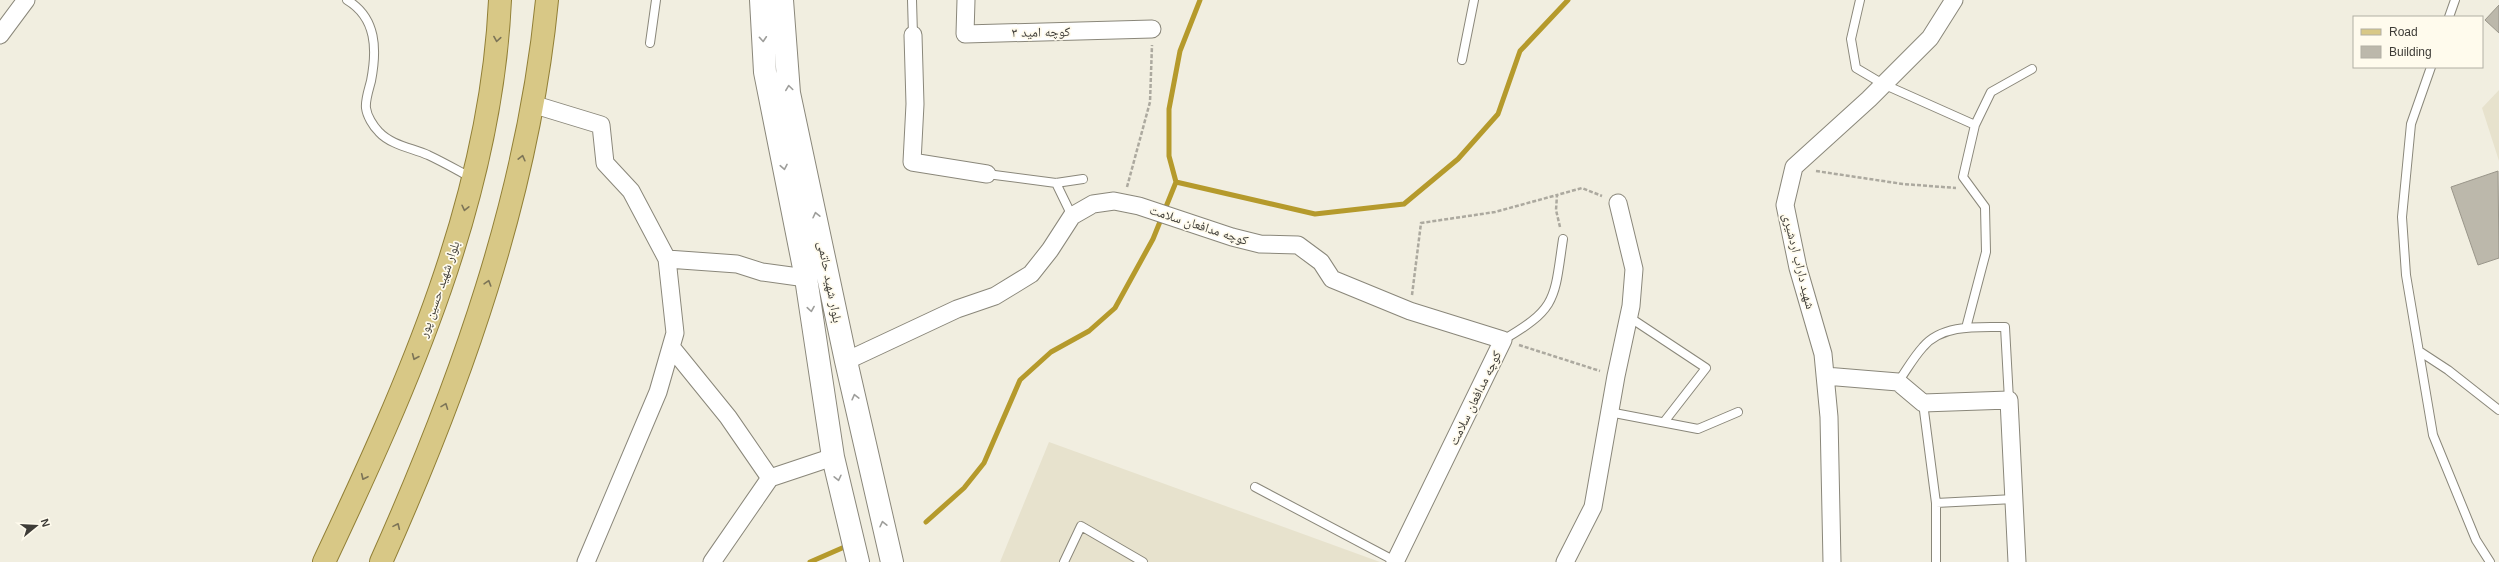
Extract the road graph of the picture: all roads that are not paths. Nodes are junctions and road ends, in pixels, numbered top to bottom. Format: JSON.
{"nodes":[{"id":1,"x":26,"y":0,"type":"edge"},
{"id":2,"x":347,"y":0,"type":"edge"},
{"id":3,"x":500,"y":0,"type":"edge"},
{"id":4,"x":547,"y":0,"type":"edge"},
{"id":5,"x":656,"y":0,"type":"edge"},
{"id":6,"x":761,"y":0,"type":"edge"},
{"id":7,"x":782,"y":0,"type":"edge"},
{"id":8,"x":912,"y":0,"type":"edge"},
{"id":9,"x":966,"y":0,"type":"edge"},
{"id":10,"x":1474,"y":0,"type":"edge"},
{"id":11,"x":1860,"y":0,"type":"edge"},
{"id":12,"x":1954,"y":0,"type":"edge"},
{"id":13,"x":2455,"y":0,"type":"edge"},
{"id":14,"x":2449,"y":16,"type":"edge"},
{"id":15,"x":1152,"y":29,"type":"road end"},
{"id":16,"x":0,"y":34,"type":"edge"},
{"id":17,"x":913,"y":35,"type":"joint"},
{"id":18,"x":650,"y":43,"type":"dead end"},
{"id":19,"x":1462,"y":60,"type":"dead end"},
{"id":20,"x":2431,"y":68,"type":"edge"},
{"id":21,"x":2032,"y":69,"type":"dead end"},
{"id":22,"x":1883,"y":84,"type":"junction"},
{"id":23,"x":532,"y":104,"type":"junction"},
{"id":24,"x":1975,"y":125,"type":"junction"},
{"id":25,"x":986,"y":174,"type":"joint"},
{"id":26,"x":472,"y":178,"type":"junction"},
{"id":27,"x":1083,"y":179,"type":"dead end"},
{"id":28,"x":1056,"y":182,"type":"junction"},
{"id":29,"x":1618,"y":202,"type":"road end"},
{"id":30,"x":1072,"y":216,"type":"junction"},
{"id":31,"x":1563,"y":239,"type":"road end"},
{"id":32,"x":667,"y":258,"type":"junction"},
{"id":33,"x":806,"y":278,"type":"junction"},
{"id":34,"x":1629,"y":317,"type":"junction"},
{"id":35,"x":1966,"y":328,"type":"junction"},
{"id":36,"x":1503,"y":340,"type":"junction"},
{"id":37,"x":672,"y":348,"type":"junction"},
{"id":38,"x":2419,"y":352,"type":"junction"},
{"id":39,"x":846,"y":361,"type":"junction"},
{"id":40,"x":1825,"y":376,"type":"junction"},
{"id":41,"x":1898,"y":382,"type":"junction"},
{"id":42,"x":2009,"y":400,"type":"junction"},
{"id":43,"x":1923,"y":404,"type":"junction"},
{"id":44,"x":2499,"y":410,"type":"edge"},
{"id":45,"x":1609,"y":412,"type":"junction"},
{"id":46,"x":1738,"y":412,"type":"dead end"},
{"id":47,"x":1664,"y":422,"type":"junction"},
{"id":48,"x":833,"y":457,"type":"junction"},
{"id":49,"x":770,"y":478,"type":"junction"},
{"id":50,"x":1255,"y":487,"type":"dead end"},
{"id":51,"x":2014,"y":500,"type":"junction"},
{"id":52,"x":1936,"y":503,"type":"junction"},
{"id":53,"x":1395,"y":561,"type":"edge"},
{"id":54,"x":324,"y":562,"type":"edge"},
{"id":55,"x":381,"y":562,"type":"edge"},
{"id":56,"x":586,"y":562,"type":"edge"},
{"id":57,"x":712,"y":562,"type":"edge"},
{"id":58,"x":858,"y":562,"type":"edge"},
{"id":59,"x":892,"y":562,"type":"edge"},
{"id":60,"x":1064,"y":562,"type":"edge"},
{"id":61,"x":1143,"y":562,"type":"edge"},
{"id":62,"x":1565,"y":562,"type":"edge"},
{"id":63,"x":1832,"y":562,"type":"edge"},
{"id":64,"x":1936,"y":562,"type":"edge"},
{"id":65,"x":2017,"y":562,"type":"edge"},
{"id":66,"x":2490,"y":562,"type":"edge"}],
"edges":[{"from":1,"to":16,"type":"street"},
{"from":2,"to":26,"type":"lane"},
{"from":3,"to":26,"type":"main road","name":"بلوار شهيد حسین پور","one_way":true},
{"from":4,"to":23,"type":"main road"},
{"from":5,"to":18,"type":"lane"},
{"from":6,"to":33,"type":"main road","name":"بلوار شهید حاتمی","one_way":true},
{"from":39,"to":7,"type":"main road","name":"بلوار شهید حاتمی","one_way":true},
{"from":8,"to":17,"type":"lane"},
{"from":9,"to":15,"type":"street","name":"کوچه امید ۳"},
{"from":10,"to":19,"type":"lane"},
{"from":11,"to":22,"type":"lane"},
{"from":12,"to":22,"type":"street"},
{"from":13,"to":14,"type":"lane"},
{"from":17,"to":25,"type":"street"},
{"from":20,"to":38,"type":"lane"},
{"from":21,"to":24,"type":"lane"},
{"from":22,"to":24,"type":"lane"},
{"from":22,"to":40,"type":"street","name":"شهید داراب اردشیری"},
{"from":23,"to":32,"type":"street"},
{"from":55,"to":23,"type":"main road","one_way":true},
{"from":24,"to":35,"type":"lane"},
{"from":25,"to":28,"type":"lane"},
{"from":26,"to":54,"type":"main road","name":"بلوار شهيد حسین پور","one_way":true},
{"from":27,"to":28,"type":"lane"},
{"from":28,"to":30,"type":"lane"},
{"from":29,"to":34,"type":"street"},
{"from":30,"to":36,"type":"street","name":"کوچه مدافعان سلامت"},
{"from":30,"to":39,"type":"street","name":"کوچه مدافعان سلامت"},
{"from":31,"to":36,"type":"lane"},
{"from":32,"to":33,"type":"street"},
{"from":32,"to":37,"type":"street"},
{"from":33,"to":48,"type":"main road","name":"بلوار شهید حاتمی","one_way":true},
{"from":34,"to":45,"type":"street"},
{"from":34,"to":47,"type":"lane"},
{"from":35,"to":41,"type":"lane"},
{"from":35,"to":42,"type":"lane"},
{"from":36,"to":53,"type":"street","name":"کوچه مدافعان سلامت"},
{"from":37,"to":49,"type":"street"},
{"from":37,"to":56,"type":"street"},
{"from":38,"to":44,"type":"lane"},
{"from":38,"to":66,"type":"lane"},
{"from":59,"to":39,"type":"main road","name":"بلوار شهید حاتمی","one_way":true},
{"from":40,"to":41,"type":"street"},
{"from":40,"to":63,"type":"street","name":"شهید داراب اردشیری"},
{"from":41,"to":43,"type":"street"},
{"from":42,"to":43,"type":"street"},
{"from":42,"to":51,"type":"street"},
{"from":43,"to":52,"type":"lane"},
{"from":45,"to":47,"type":"lane"},
{"from":45,"to":62,"type":"street"},
{"from":46,"to":47,"type":"lane"},
{"from":48,"to":49,"type":"street"},
{"from":48,"to":58,"type":"main road","name":"بلوار شهید حاتمی","one_way":true},
{"from":49,"to":57,"type":"street"},
{"from":50,"to":53,"type":"lane"},
{"from":51,"to":52,"type":"lane"},
{"from":51,"to":65,"type":"street"},
{"from":52,"to":64,"type":"lane"},
{"from":60,"to":61,"type":"lane"}]}
